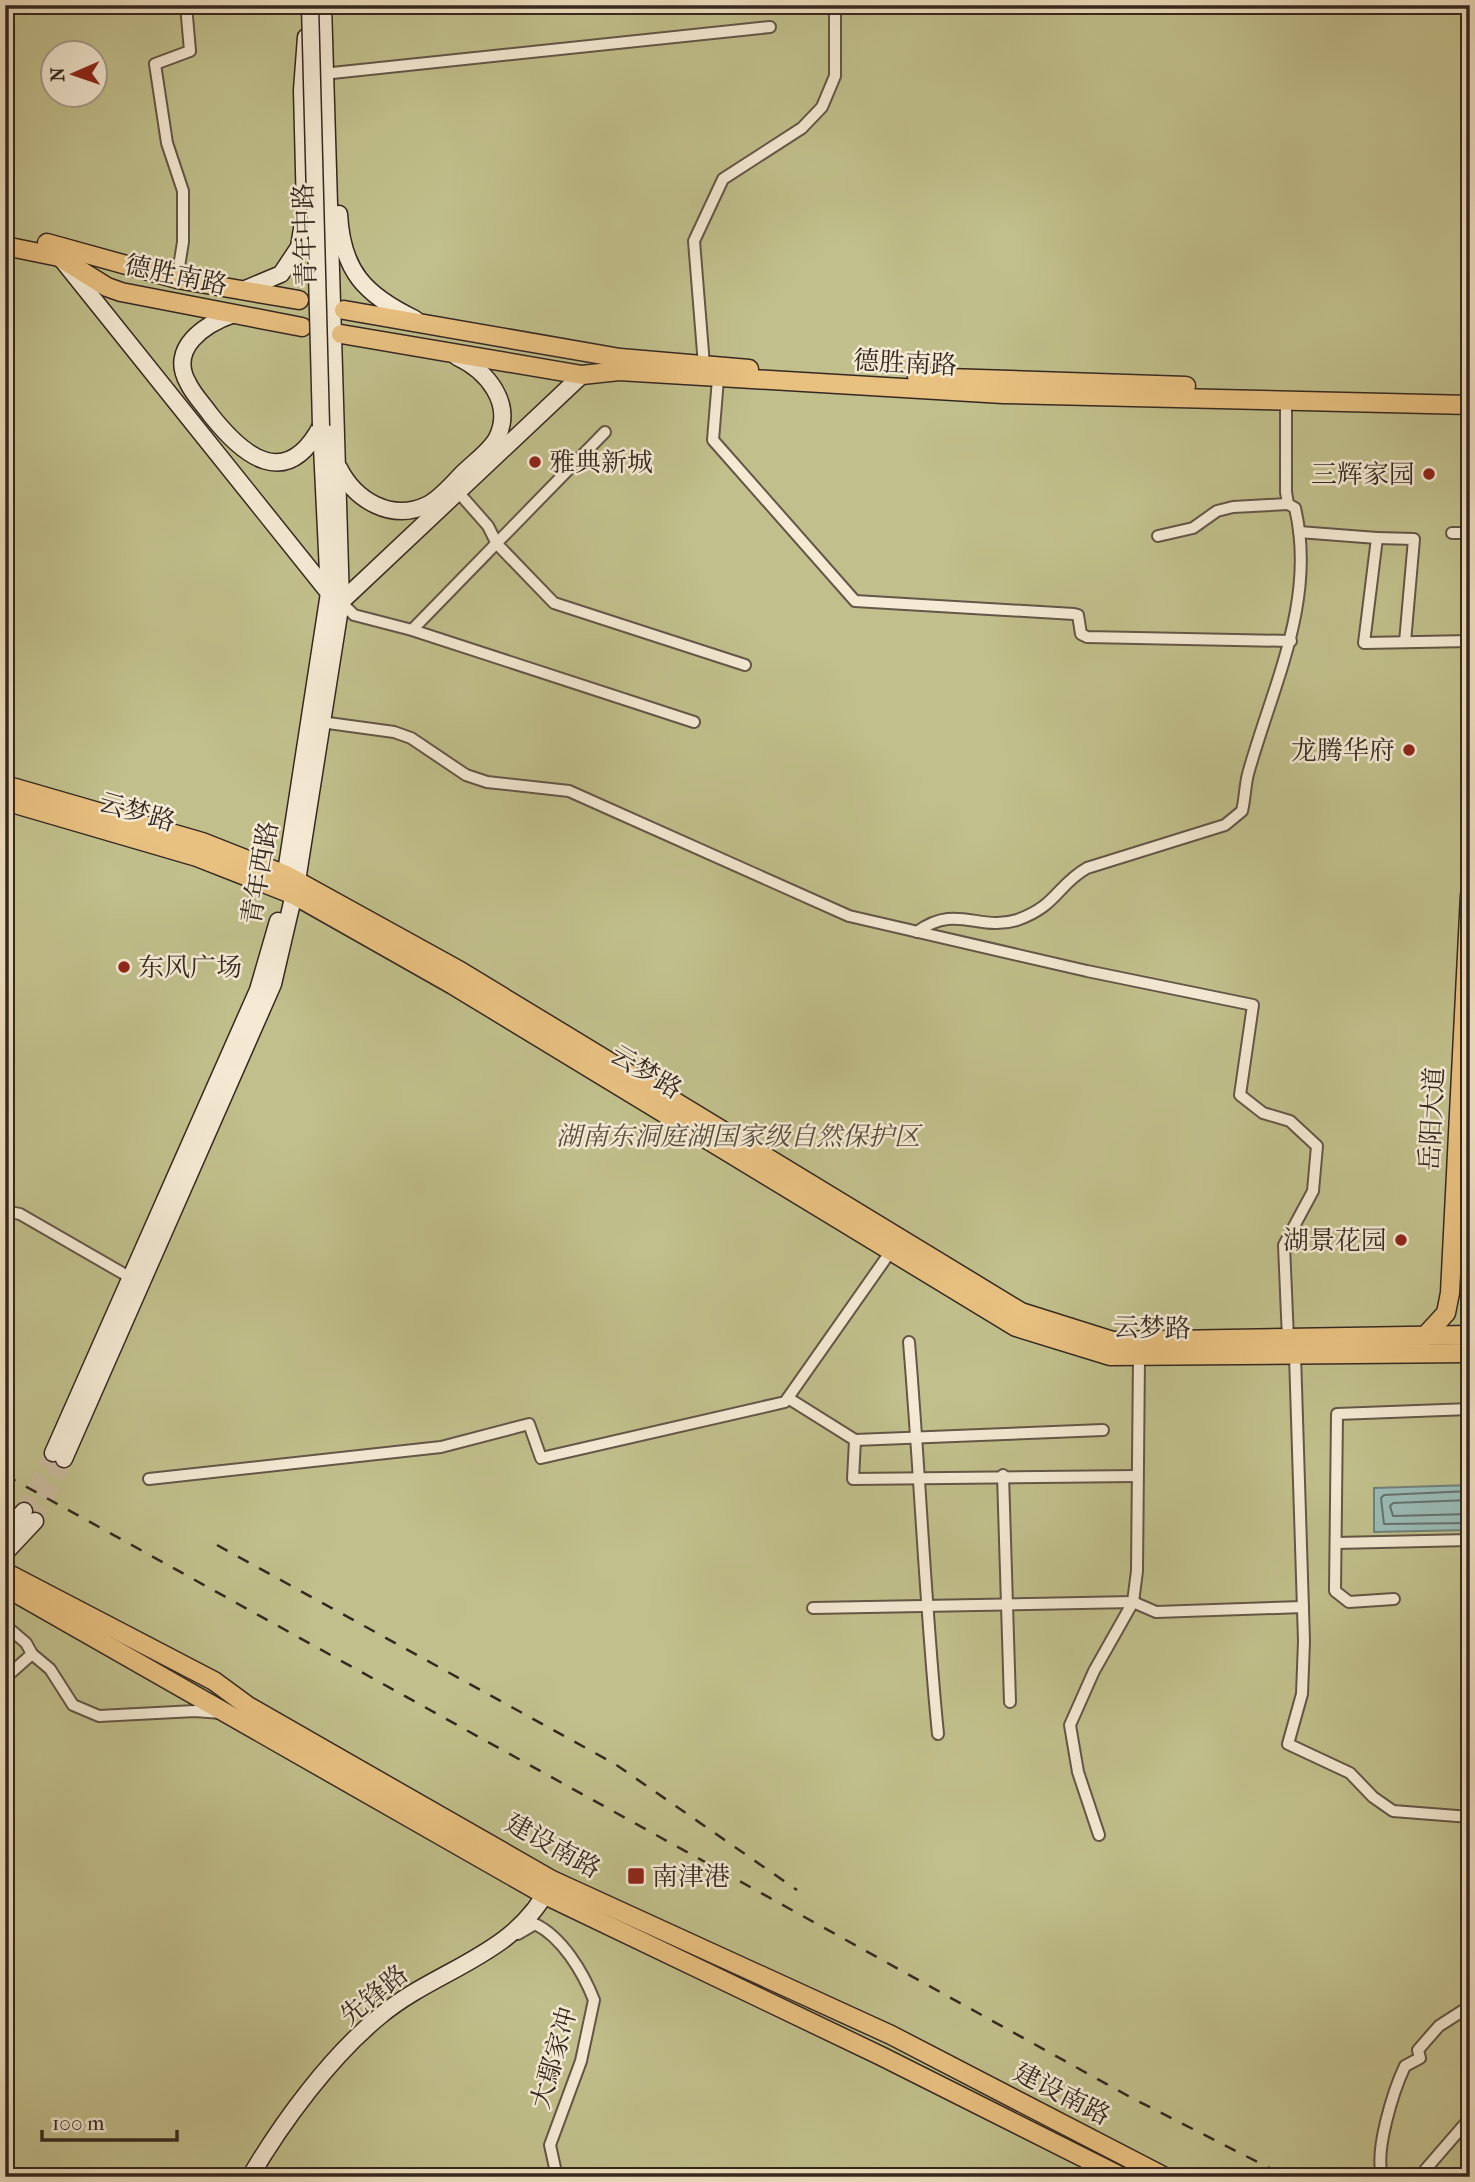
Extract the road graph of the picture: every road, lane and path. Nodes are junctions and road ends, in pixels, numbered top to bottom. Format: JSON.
{"nodes":[{"id":1,"x":186,"y":5,"type":"edge"},
{"id":2,"x":835,"y":5,"type":"edge"},
{"id":3,"x":316,"y":7,"type":"edge"},
{"id":4,"x":770,"y":27,"type":"dead end"},
{"id":5,"x":332,"y":73,"type":"junction"},
{"id":6,"x":5,"y":235,"type":"edge"},
{"id":7,"x":5,"y":246,"type":"edge"},
{"id":8,"x":59,"y":257,"type":"junction"},
{"id":9,"x":177,"y":279,"type":"junction"},
{"id":10,"x":243,"y":290,"type":"junction"},
{"id":11,"x":299,"y":300,"type":"dead end"},
{"id":12,"x":344,"y":310,"type":"dead end"},
{"id":13,"x":234,"y":314,"type":"junction"},
{"id":14,"x":429,"y":326,"type":"junction"},
{"id":15,"x":302,"y":327,"type":"dead end"},
{"id":16,"x":341,"y":334,"type":"dead end"},
{"id":17,"x":445,"y":351,"type":"junction"},
{"id":18,"x":704,"y":365,"type":"junction"},
{"id":19,"x":582,"y":375,"type":"junction"},
{"id":20,"x":718,"y":379,"type":"junction"},
{"id":21,"x":1470,"y":393,"type":"edge"},
{"id":22,"x":1286,"y":401,"type":"junction"},
{"id":23,"x":1470,"y":405,"type":"edge"},
{"id":24,"x":321,"y":426,"type":"junction"},
{"id":25,"x":605,"y":432,"type":"dead end"},
{"id":26,"x":337,"y":463,"type":"junction"},
{"id":27,"x":459,"y":494,"type":"junction"},
{"id":28,"x":1287,"y":504,"type":"junction"},
{"id":29,"x":1299,"y":532,"type":"junction"},
{"id":30,"x":1452,"y":533,"type":"dead end"},
{"id":31,"x":1470,"y":533,"type":"edge"},
{"id":32,"x":1423,"y":534,"type":"dead end"},
{"id":33,"x":1158,"y":536,"type":"dead end"},
{"id":34,"x":1377,"y":538,"type":"junction"},
{"id":35,"x":497,"y":544,"type":"junction"},
{"id":36,"x":335,"y":597,"type":"junction"},
{"id":37,"x":412,"y":630,"type":"junction"},
{"id":38,"x":1290,"y":641,"type":"junction"},
{"id":39,"x":1470,"y":641,"type":"edge"},
{"id":40,"x":1405,"y":642,"type":"junction"},
{"id":41,"x":745,"y":665,"type":"dead end"},
{"id":42,"x":321,"y":722,"type":"junction"},
{"id":43,"x":694,"y":722,"type":"dead end"},
{"id":44,"x":6,"y":788,"type":"edge"},
{"id":45,"x":290,"y":885,"type":"junction"},
{"id":46,"x":1470,"y":895,"type":"edge"},
{"id":47,"x":917,"y":932,"type":"junction"},
{"id":48,"x":5,"y":1211,"type":"edge"},
{"id":49,"x":891,"y":1251,"type":"junction"},
{"id":50,"x":131,"y":1278,"type":"junction"},
{"id":51,"x":1470,"y":1335,"type":"edge"},
{"id":52,"x":1424,"y":1337,"type":"junction"},
{"id":53,"x":909,"y":1342,"type":"dead end"},
{"id":54,"x":1291,"y":1347,"type":"junction"},
{"id":55,"x":1470,"y":1353,"type":"edge"},
{"id":56,"x":1139,"y":1356,"type":"junction"},
{"id":57,"x":788,"y":1398,"type":"junction"},
{"id":58,"x":1470,"y":1409,"type":"edge"},
{"id":59,"x":1103,"y":1430,"type":"dead end"},
{"id":60,"x":917,"y":1437,"type":"junction"},
{"id":61,"x":855,"y":1440,"type":"junction"},
{"id":62,"x":1003,"y":1475,"type":"junction"},
{"id":63,"x":1137,"y":1476,"type":"junction"},
{"id":64,"x":920,"y":1477,"type":"junction"},
{"id":65,"x":149,"y":1479,"type":"dead end"},
{"id":66,"x":5,"y":1532,"type":"edge"},
{"id":67,"x":1470,"y":1540,"type":"edge"},
{"id":68,"x":1336,"y":1543,"type":"junction"},
{"id":69,"x":5,"y":1553,"type":"edge"},
{"id":70,"x":5,"y":1572,"type":"edge"},
{"id":71,"x":5,"y":1587,"type":"edge"},
{"id":72,"x":1394,"y":1599,"type":"dead end"},
{"id":73,"x":1132,"y":1602,"type":"junction"},
{"id":74,"x":1006,"y":1603,"type":"junction"},
{"id":75,"x":925,"y":1605,"type":"junction"},
{"id":76,"x":813,"y":1608,"type":"dead end"},
{"id":77,"x":1303,"y":1608,"type":"junction"},
{"id":78,"x":5,"y":1625,"type":"edge"},
{"id":79,"x":32,"y":1654,"type":"junction"},
{"id":80,"x":5,"y":1678,"type":"edge"},
{"id":81,"x":1010,"y":1702,"type":"dead end"},
{"id":82,"x":229,"y":1713,"type":"junction"},
{"id":83,"x":937,"y":1734,"type":"dead end"},
{"id":84,"x":1470,"y":1818,"type":"edge"},
{"id":85,"x":1099,"y":1835,"type":"dead end"},
{"id":86,"x":549,"y":1888,"type":"junction"},
{"id":87,"x":504,"y":1942,"type":"junction"},
{"id":88,"x":1470,"y":2006,"type":"edge"},
{"id":89,"x":1470,"y":2118,"type":"edge"},
{"id":90,"x":250,"y":2177,"type":"edge"},
{"id":91,"x":557,"y":2177,"type":"edge"},
{"id":92,"x":1122,"y":2177,"type":"edge"},
{"id":93,"x":1165,"y":2177,"type":"edge"},
{"id":94,"x":1383,"y":2177,"type":"edge"},
{"id":95,"x":1419,"y":2177,"type":"edge"}],
"edges":[{"from":1,"to":9,"type":"street"},
{"from":2,"to":18,"type":"street"},
{"from":3,"to":5,"type":"main road"},
{"from":3,"to":10,"type":"main road"},
{"from":3,"to":24,"type":"main road","name":"青年中路","bridge":true},
{"from":3,"to":26,"type":"main road","name":"青年中路"},
{"from":4,"to":5,"type":"street"},
{"from":5,"to":14,"type":"main road"},
{"from":6,"to":9,"type":"main road"},
{"from":7,"to":8,"type":"main road","name":"德胜南路"},
{"from":8,"to":13,"type":"main road","name":"德胜南路"},
{"from":8,"to":36,"type":"main road"},
{"from":9,"to":10,"type":"main road"},
{"from":10,"to":11,"type":"main road"},
{"from":12,"to":14,"type":"main road","name":"德胜南路"},
{"from":13,"to":15,"type":"main road","name":"德胜南路"},
{"from":13,"to":24,"type":"main road"},
{"from":14,"to":18,"type":"main road","name":"德胜南路"},
{"from":16,"to":17,"type":"main road","name":"德胜南路"},
{"from":17,"to":19,"type":"main road","name":"德胜南路"},
{"from":17,"to":26,"type":"main road"},
{"from":18,"to":21,"type":"main road","name":"德胜南路"},
{"from":19,"to":20,"type":"main road","name":"德胜南路"},
{"from":19,"to":27,"type":"main road"},
{"from":20,"to":22,"type":"main road","name":"德胜南路"},
{"from":20,"to":38,"type":"street"},
{"from":22,"to":23,"type":"main road","name":"德胜南路"},
{"from":22,"to":28,"type":"street"},
{"from":24,"to":36,"type":"main road","name":"青年西路"},
{"from":25,"to":35,"type":"street"},
{"from":26,"to":36,"type":"main road","name":"青年西路"},
{"from":27,"to":35,"type":"street"},
{"from":27,"to":36,"type":"main road"},
{"from":28,"to":29,"type":"street"},
{"from":28,"to":33,"type":"street"},
{"from":29,"to":32,"type":"street"},
{"from":29,"to":34,"type":"street"},
{"from":29,"to":38,"type":"street"},
{"from":30,"to":31,"type":"street"},
{"from":34,"to":40,"type":"street"},
{"from":34,"to":40,"type":"street"},
{"from":35,"to":37,"type":"street"},
{"from":35,"to":41,"type":"street"},
{"from":36,"to":37,"type":"street"},
{"from":36,"to":42,"type":"main road","name":"青年西路"},
{"from":36,"to":45,"type":"main road","name":"青年西路"},
{"from":37,"to":43,"type":"street"},
{"from":38,"to":47,"type":"street"},
{"from":39,"to":40,"type":"street"},
{"from":42,"to":45,"type":"main road","name":"青年西路"},
{"from":42,"to":47,"type":"street"},
{"from":44,"to":45,"type":"main road"},
{"from":45,"to":49,"type":"main road","name":"云梦路"},
{"from":45,"to":50,"type":"main road","name":"青年西路"},
{"from":45,"to":50,"type":"main road","name":"青年西路"},
{"from":45,"to":54,"type":"main road"},
{"from":46,"to":52,"type":"main road","name":"岳阳大道"},
{"from":47,"to":54,"type":"street"},
{"from":48,"to":50,"type":"street"},
{"from":49,"to":56,"type":"main road","name":"云梦路"},
{"from":49,"to":57,"type":"street"},
{"from":51,"to":52,"type":"main road"},
{"from":52,"to":54,"type":"main road"},
{"from":53,"to":60,"type":"street"},
{"from":54,"to":55,"type":"main road","name":"云梦路"},
{"from":54,"to":56,"type":"main road","name":"云梦路"},
{"from":54,"to":77,"type":"street"},
{"from":56,"to":63,"type":"street"},
{"from":57,"to":61,"type":"street"},
{"from":57,"to":65,"type":"street"},
{"from":58,"to":68,"type":"street"},
{"from":59,"to":60,"type":"street"},
{"from":60,"to":61,"type":"street"},
{"from":60,"to":64,"type":"street"},
{"from":61,"to":64,"type":"street"},
{"from":62,"to":63,"type":"street"},
{"from":62,"to":64,"type":"street"},
{"from":62,"to":74,"type":"street"},
{"from":63,"to":73,"type":"street"},
{"from":64,"to":75,"type":"street"},
{"from":66,"to":69,"type":"main road"},
{"from":67,"to":68,"type":"street"},
{"from":68,"to":72,"type":"street"},
{"from":70,"to":86,"type":"main road","name":"建设南路"},
{"from":71,"to":82,"type":"main road","name":"建设南路"},
{"from":73,"to":74,"type":"street"},
{"from":73,"to":77,"type":"street"},
{"from":73,"to":85,"type":"street"},
{"from":74,"to":75,"type":"street"},
{"from":74,"to":81,"type":"street"},
{"from":75,"to":76,"type":"street"},
{"from":75,"to":83,"type":"street"},
{"from":77,"to":84,"type":"street"},
{"from":78,"to":79,"type":"street"},
{"from":79,"to":80,"type":"street"},
{"from":79,"to":82,"type":"street"},
{"from":82,"to":86,"type":"main road","name":"建设南路"},
{"from":86,"to":87,"type":"main road","name":"先锋路"},
{"from":86,"to":92,"type":"main road","name":"建设南路"},
{"from":86,"to":93,"type":"main road","name":"建设南路"},
{"from":87,"to":90,"type":"main road","name":"先锋路"},
{"from":87,"to":91,"type":"street","name":"大鄢家冲"},
{"from":88,"to":94,"type":"street"},
{"from":89,"to":95,"type":"street"}]}
